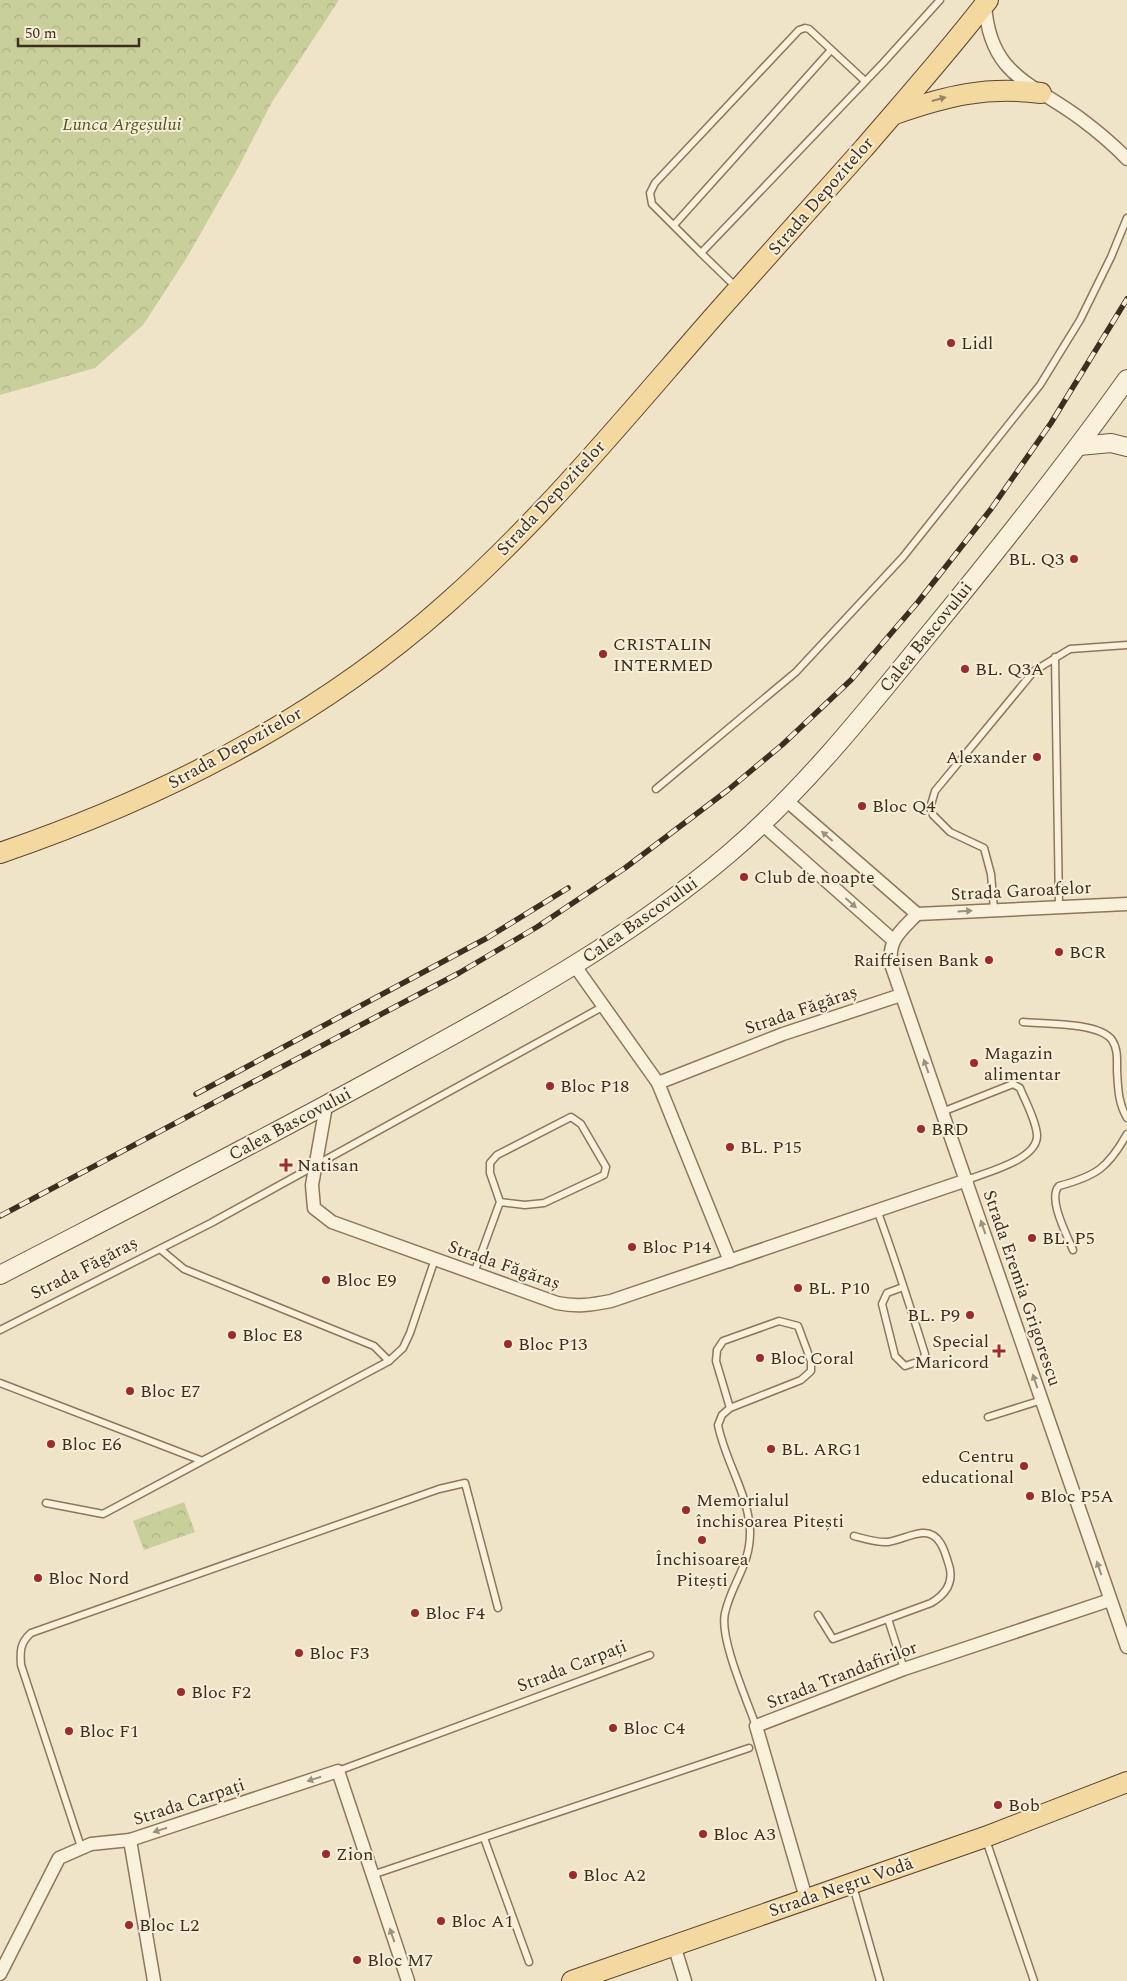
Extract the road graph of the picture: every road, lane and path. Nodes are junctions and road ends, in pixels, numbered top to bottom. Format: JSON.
{"nodes":[{"id":1,"x":940,"y":0,"type":"edge"},
{"id":2,"x":985,"y":2,"type":"edge"},
{"id":3,"x":831,"y":50,"type":"junction"},
{"id":4,"x":865,"y":82,"type":"junction"},
{"id":5,"x":1041,"y":93,"type":"junction"},
{"id":6,"x":893,"y":115,"type":"junction"},
{"id":7,"x":1127,"y":159,"type":"edge"},
{"id":8,"x":1127,"y":218,"type":"edge"},
{"id":9,"x":674,"y":226,"type":"junction"},
{"id":10,"x":701,"y":253,"type":"junction"},
{"id":11,"x":738,"y":290,"type":"junction"},
{"id":12,"x":1127,"y":379,"type":"edge"},
{"id":13,"x":1079,"y":446,"type":"junction"},
{"id":14,"x":1127,"y":447,"type":"edge"},
{"id":15,"x":1127,"y":645,"type":"edge"},
{"id":16,"x":1055,"y":657,"type":"junction"},
{"id":17,"x":656,"y":789,"type":"dead end"},
{"id":18,"x":786,"y":800,"type":"junction"},
{"id":19,"x":762,"y":824,"type":"junction"},
{"id":20,"x":0,"y":853,"type":"edge"},
{"id":21,"x":1127,"y":904,"type":"edge"},
{"id":22,"x":1059,"y":906,"type":"junction"},
{"id":23,"x":994,"y":909,"type":"junction"},
{"id":24,"x":917,"y":914,"type":"junction"},
{"id":25,"x":893,"y":940,"type":"junction"},
{"id":26,"x":575,"y":966,"type":"junction"},
{"id":27,"x":901,"y":995,"type":"junction"},
{"id":28,"x":604,"y":1006,"type":"junction"},
{"id":29,"x":1023,"y":1022,"type":"dead end"},
{"id":30,"x":658,"y":1083,"type":"junction"},
{"id":31,"x":326,"y":1106,"type":"junction"},
{"id":32,"x":942,"y":1112,"type":"junction"},
{"id":33,"x":1127,"y":1118,"type":"edge"},
{"id":34,"x":1127,"y":1134,"type":"edge"},
{"id":35,"x":315,"y":1165,"type":"junction"},
{"id":36,"x":967,"y":1180,"type":"junction"},
{"id":37,"x":500,"y":1202,"type":"junction"},
{"id":38,"x":877,"y":1210,"type":"junction"},
{"id":39,"x":160,"y":1248,"type":"junction"},
{"id":40,"x":1073,"y":1250,"type":"dead end"},
{"id":41,"x":434,"y":1259,"type":"junction"},
{"id":42,"x":730,"y":1261,"type":"junction"},
{"id":43,"x":474,"y":1273,"type":"junction"},
{"id":44,"x":0,"y":1275,"type":"edge"},
{"id":45,"x":903,"y":1287,"type":"junction"},
{"id":46,"x":0,"y":1330,"type":"edge"},
{"id":47,"x":389,"y":1361,"type":"junction"},
{"id":48,"x":0,"y":1382,"type":"edge"},
{"id":49,"x":1042,"y":1400,"type":"junction"},
{"id":50,"x":730,"y":1408,"type":"junction"},
{"id":51,"x":988,"y":1417,"type":"dead end"},
{"id":52,"x":200,"y":1460,"type":"junction"},
{"id":53,"x":46,"y":1503,"type":"dead end"},
{"id":54,"x":854,"y":1536,"type":"dead end"},
{"id":55,"x":1110,"y":1600,"type":"junction"},
{"id":56,"x":498,"y":1608,"type":"dead end"},
{"id":57,"x":818,"y":1615,"type":"dead end"},
{"id":58,"x":888,"y":1620,"type":"junction"},
{"id":59,"x":1127,"y":1647,"type":"edge"},
{"id":60,"x":650,"y":1655,"type":"dead end"},
{"id":61,"x":904,"y":1669,"type":"junction"},
{"id":62,"x":756,"y":1726,"type":"junction"},
{"id":63,"x":750,"y":1748,"type":"dead end"},
{"id":64,"x":338,"y":1771,"type":"junction"},
{"id":65,"x":1121,"y":1788,"type":"edge"},
{"id":66,"x":985,"y":1837,"type":"junction"},
{"id":67,"x":484,"y":1838,"type":"junction"},
{"id":68,"x":130,"y":1840,"type":"junction"},
{"id":69,"x":81,"y":1847,"type":"junction"},
{"id":70,"x":372,"y":1875,"type":"junction"},
{"id":71,"x":852,"y":1882,"type":"junction"},
{"id":72,"x":806,"y":1898,"type":"junction"},
{"id":73,"x":674,"y":1946,"type":"junction"},
{"id":74,"x":529,"y":1962,"type":"dead end"},
{"id":75,"x":0,"y":1974,"type":"edge"},
{"id":76,"x":154,"y":1981,"type":"edge"},
{"id":77,"x":408,"y":1981,"type":"edge"},
{"id":78,"x":572,"y":1981,"type":"edge"},
{"id":79,"x":685,"y":1981,"type":"edge"},
{"id":80,"x":880,"y":1981,"type":"edge"},
{"id":81,"x":1034,"y":1981,"type":"edge"}],
"edges":[{"from":1,"to":4,"type":"lane"},
{"from":2,"to":5,"type":"street"},
{"from":2,"to":6,"type":"main road","name":"Strada Depozitelor"},
{"from":3,"to":4,"type":"lane"},
{"from":3,"to":9,"type":"lane"},
{"from":3,"to":9,"type":"lane"},
{"from":4,"to":10,"type":"lane"},
{"from":6,"to":5,"type":"main road","one_way":true},
{"from":5,"to":7,"type":"street"},
{"from":6,"to":11,"type":"main road","name":"Strada Depozitelor"},
{"from":8,"to":17,"type":"lane"},
{"from":9,"to":10,"type":"lane"},
{"from":10,"to":11,"type":"lane"},
{"from":11,"to":20,"type":"main road","name":"Strada Depozitelor"},
{"from":12,"to":13,"type":"street","name":"Calea Bascovului"},
{"from":13,"to":14,"type":"street"},
{"from":13,"to":18,"type":"street","name":"Calea Bascovului"},
{"from":15,"to":16,"type":"lane"},
{"from":16,"to":22,"type":"lane"},
{"from":16,"to":23,"type":"lane"},
{"from":18,"to":19,"type":"street","name":"Calea Bascovului"},
{"from":24,"to":18,"type":"street","one_way":true},
{"from":19,"to":25,"type":"street","one_way":true},
{"from":19,"to":26,"type":"street","name":"Calea Bascovului"},
{"from":21,"to":22,"type":"street","name":"Strada Garoafelor"},
{"from":22,"to":23,"type":"street","name":"Strada Garoafelor"},
{"from":24,"to":23,"type":"street","name":"Strada Garoafelor","one_way":true},
{"from":24,"to":25,"type":"street"},
{"from":25,"to":27,"type":"street","name":"Strada Eremia Grigorescu"},
{"from":26,"to":28,"type":"street"},
{"from":26,"to":31,"type":"street","name":"Calea Bascovului"},
{"from":27,"to":30,"type":"street","name":"Strada Făgăraș"},
{"from":32,"to":27,"type":"street","name":"Strada Eremia Grigorescu","one_way":true},
{"from":28,"to":30,"type":"street"},
{"from":28,"to":35,"type":"lane","name":"Strada Făgăraș"},
{"from":29,"to":33,"type":"lane"},
{"from":30,"to":42,"type":"street"},
{"from":31,"to":35,"type":"street","name":"Strada Făgăraș"},
{"from":31,"to":44,"type":"street","name":"Calea Bascovului"},
{"from":32,"to":36,"type":"street","name":"Strada Eremia Grigorescu"},
{"from":32,"to":36,"type":"lane"},
{"from":34,"to":40,"type":"lane"},
{"from":35,"to":39,"type":"lane","name":"Strada Făgăraș"},
{"from":35,"to":41,"type":"street","name":"Strada Făgăraș"},
{"from":36,"to":38,"type":"street","name":"Strada Făgăraș"},
{"from":49,"to":36,"type":"street","name":"Strada Eremia Grigorescu","one_way":true},
{"from":37,"to":37,"type":"lane"},
{"from":37,"to":43,"type":"lane"},
{"from":38,"to":42,"type":"street","name":"Strada Făgăraș"},
{"from":38,"to":45,"type":"lane"},
{"from":39,"to":46,"type":"lane","name":"Strada Făgăraș"},
{"from":39,"to":47,"type":"lane"},
{"from":41,"to":43,"type":"street","name":"Strada Făgăraș"},
{"from":41,"to":47,"type":"lane"},
{"from":42,"to":43,"type":"street","name":"Strada Făgăraș"},
{"from":45,"to":45,"type":"lane"},
{"from":47,"to":52,"type":"lane"},
{"from":48,"to":52,"type":"lane"},
{"from":49,"to":51,"type":"lane"},
{"from":55,"to":49,"type":"street","name":"Strada Eremia Grigorescu","one_way":true},
{"from":50,"to":50,"type":"lane"},
{"from":50,"to":62,"type":"lane"},
{"from":52,"to":53,"type":"lane"},
{"from":54,"to":58,"type":"lane"},
{"from":55,"to":59,"type":"street","name":"Strada Eremia Grigorescu"},
{"from":55,"to":61,"type":"street","name":"Strada Trandafirilor"},
{"from":56,"to":69,"type":"lane"},
{"from":57,"to":58,"type":"lane"},
{"from":58,"to":61,"type":"lane"},
{"from":60,"to":64,"type":"lane","name":"Strada Carpați"},
{"from":61,"to":62,"type":"street","name":"Strada Trandafirilor"},
{"from":62,"to":72,"type":"street","name":"Strada Trandafirilor"},
{"from":63,"to":67,"type":"lane"},
{"from":64,"to":68,"type":"street","name":"Strada Carpați","one_way":true},
{"from":64,"to":70,"type":"street"},
{"from":65,"to":66,"type":"main road","name":"Strada Negru Vodă"},
{"from":66,"to":71,"type":"main road","name":"Strada Negru Vodă"},
{"from":66,"to":81,"type":"lane"},
{"from":67,"to":70,"type":"lane"},
{"from":67,"to":74,"type":"lane"},
{"from":68,"to":69,"type":"street"},
{"from":68,"to":76,"type":"street","name":"Strada Carpați"},
{"from":69,"to":75,"type":"street"},
{"from":77,"to":70,"type":"street","one_way":true},
{"from":71,"to":72,"type":"main road","name":"Strada Negru Vodă"},
{"from":71,"to":80,"type":"lane"},
{"from":72,"to":73,"type":"main road","name":"Strada Negru Vodă"},
{"from":73,"to":78,"type":"main road","name":"Strada Negru Vodă"},
{"from":73,"to":79,"type":"street"}]}
